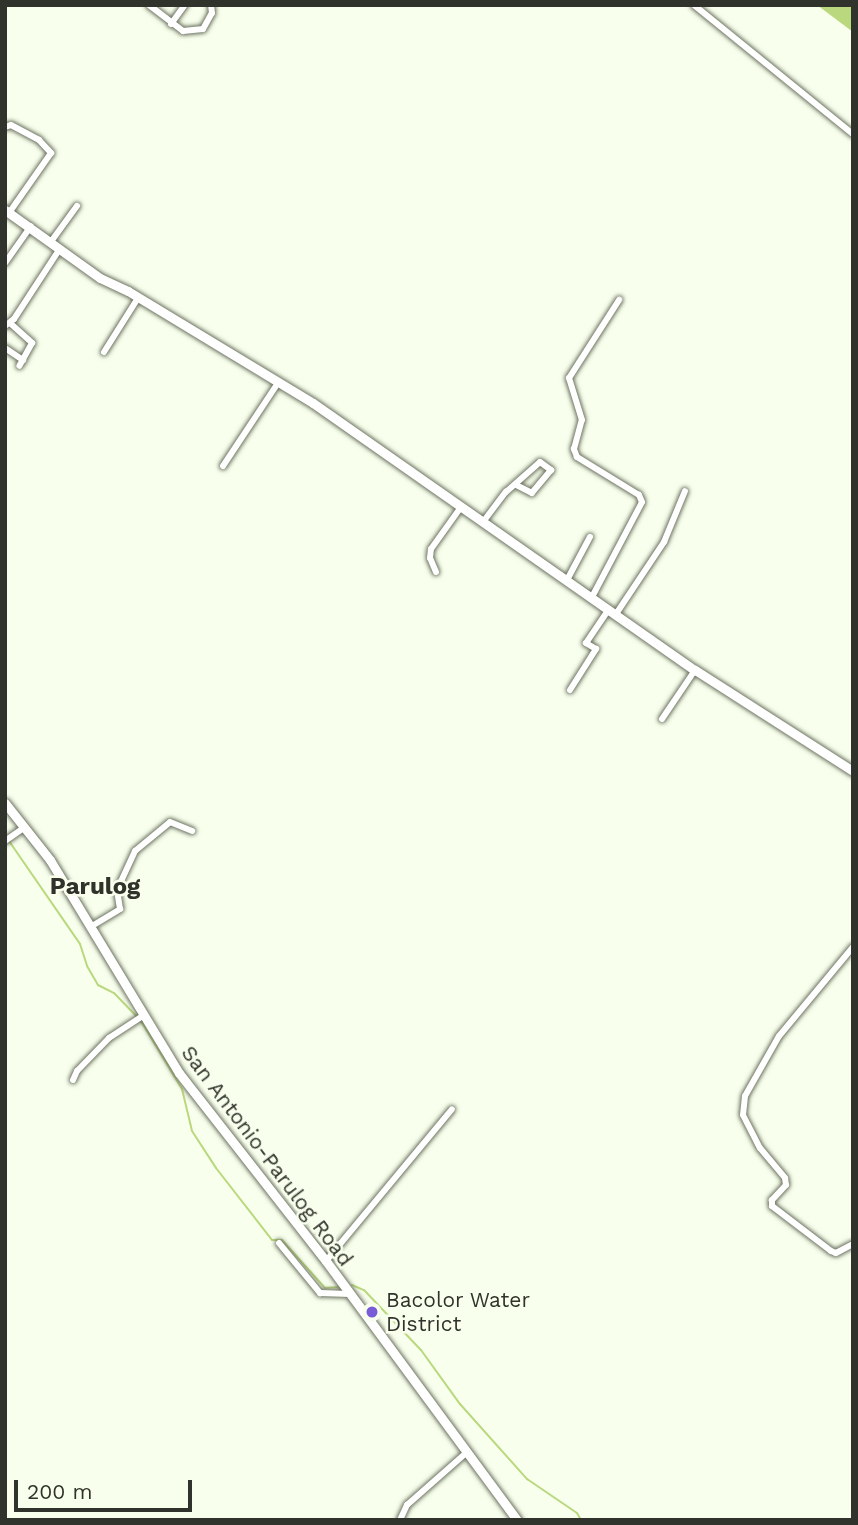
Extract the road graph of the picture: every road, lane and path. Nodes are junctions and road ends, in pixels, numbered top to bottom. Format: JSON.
{"nodes":[{"id":1,"x":149,"y":5,"type":"edge"},
{"id":2,"x":185,"y":5,"type":"edge"},
{"id":3,"x":211,"y":5,"type":"edge"},
{"id":4,"x":694,"y":5,"type":"edge"},
{"id":5,"x":171,"y":24,"type":"junction"},
{"id":6,"x":5,"y":127,"type":"edge"},
{"id":7,"x":853,"y":134,"type":"edge"},
{"id":8,"x":77,"y":206,"type":"dead end"},
{"id":9,"x":7,"y":212,"type":"edge"},
{"id":10,"x":31,"y":226,"type":"junction"},
{"id":11,"x":50,"y":243,"type":"junction"},
{"id":12,"x":59,"y":250,"type":"junction"},
{"id":13,"x":5,"y":263,"type":"edge"},
{"id":14,"x":138,"y":298,"type":"junction"},
{"id":15,"x":619,"y":300,"type":"dead end"},
{"id":16,"x":8,"y":324,"type":"edge"},
{"id":17,"x":5,"y":348,"type":"edge"},
{"id":18,"x":104,"y":352,"type":"dead end"},
{"id":19,"x":278,"y":383,"type":"junction"},
{"id":20,"x":223,"y":467,"type":"dead end"},
{"id":21,"x":516,"y":485,"type":"junction"},
{"id":22,"x":684,"y":491,"type":"dead end"},
{"id":23,"x":461,"y":507,"type":"junction"},
{"id":24,"x":483,"y":522,"type":"junction"},
{"id":25,"x":590,"y":537,"type":"dead end"},
{"id":26,"x":436,"y":572,"type":"dead end"},
{"id":27,"x":567,"y":580,"type":"junction"},
{"id":28,"x":592,"y":597,"type":"junction"},
{"id":29,"x":612,"y":612,"type":"junction"},
{"id":30,"x":695,"y":670,"type":"junction"},
{"id":31,"x":570,"y":690,"type":"dead end"},
{"id":32,"x":662,"y":719,"type":"dead end"},
{"id":33,"x":853,"y":771,"type":"edge"},
{"id":34,"x":5,"y":803,"type":"edge"},
{"id":35,"x":25,"y":827,"type":"junction"},
{"id":36,"x":192,"y":831,"type":"dead end"},
{"id":37,"x":8,"y":839,"type":"edge"},
{"id":38,"x":92,"y":926,"type":"junction"},
{"id":39,"x":853,"y":947,"type":"edge"},
{"id":40,"x":140,"y":1017,"type":"junction"},
{"id":41,"x":74,"y":1080,"type":"dead end"},
{"id":42,"x":452,"y":1109,"type":"dead end"},
{"id":43,"x":279,"y":1243,"type":"dead end"},
{"id":44,"x":853,"y":1244,"type":"edge"},
{"id":45,"x":326,"y":1261,"type":"junction"},
{"id":46,"x":350,"y":1294,"type":"junction"},
{"id":47,"x":466,"y":1453,"type":"junction"},
{"id":48,"x":400,"y":1520,"type":"edge"},
{"id":49,"x":517,"y":1520,"type":"edge"}],
"edges":[{"from":1,"to":5,"type":"street"},
{"from":2,"to":5,"type":"street"},
{"from":3,"to":5,"type":"street"},
{"from":4,"to":7,"type":"street"},
{"from":6,"to":9,"type":"street"},
{"from":8,"to":11,"type":"street"},
{"from":9,"to":10,"type":"street"},
{"from":10,"to":11,"type":"street"},
{"from":10,"to":13,"type":"street"},
{"from":11,"to":12,"type":"street"},
{"from":12,"to":14,"type":"street"},
{"from":12,"to":16,"type":"street"},
{"from":14,"to":18,"type":"street"},
{"from":14,"to":19,"type":"street"},
{"from":15,"to":28,"type":"street"},
{"from":16,"to":17,"type":"street"},
{"from":19,"to":20,"type":"street"},
{"from":19,"to":23,"type":"street"},
{"from":21,"to":21,"type":"street"},
{"from":21,"to":24,"type":"street"},
{"from":22,"to":29,"type":"street"},
{"from":23,"to":24,"type":"street"},
{"from":23,"to":26,"type":"street"},
{"from":24,"to":27,"type":"street"},
{"from":25,"to":27,"type":"street"},
{"from":27,"to":28,"type":"street"},
{"from":28,"to":29,"type":"street"},
{"from":29,"to":30,"type":"street"},
{"from":29,"to":31,"type":"street"},
{"from":30,"to":32,"type":"street"},
{"from":30,"to":33,"type":"street"},
{"from":34,"to":35,"type":"street","name":"San Antonio-Parulog Road"},
{"from":35,"to":37,"type":"street"},
{"from":35,"to":38,"type":"street","name":"San Antonio-Parulog Road"},
{"from":36,"to":38,"type":"street"},
{"from":38,"to":40,"type":"street","name":"San Antonio-Parulog Road"},
{"from":39,"to":44,"type":"street"},
{"from":40,"to":41,"type":"street"},
{"from":40,"to":45,"type":"street","name":"San Antonio-Parulog Road"},
{"from":42,"to":45,"type":"street"},
{"from":43,"to":46,"type":"street"},
{"from":45,"to":46,"type":"street","name":"San Antonio-Parulog Road"},
{"from":46,"to":47,"type":"street","name":"San Antonio-Parulog Road"},
{"from":47,"to":48,"type":"street"},
{"from":47,"to":49,"type":"street","name":"San Antonio-Parulog Road"}]}
